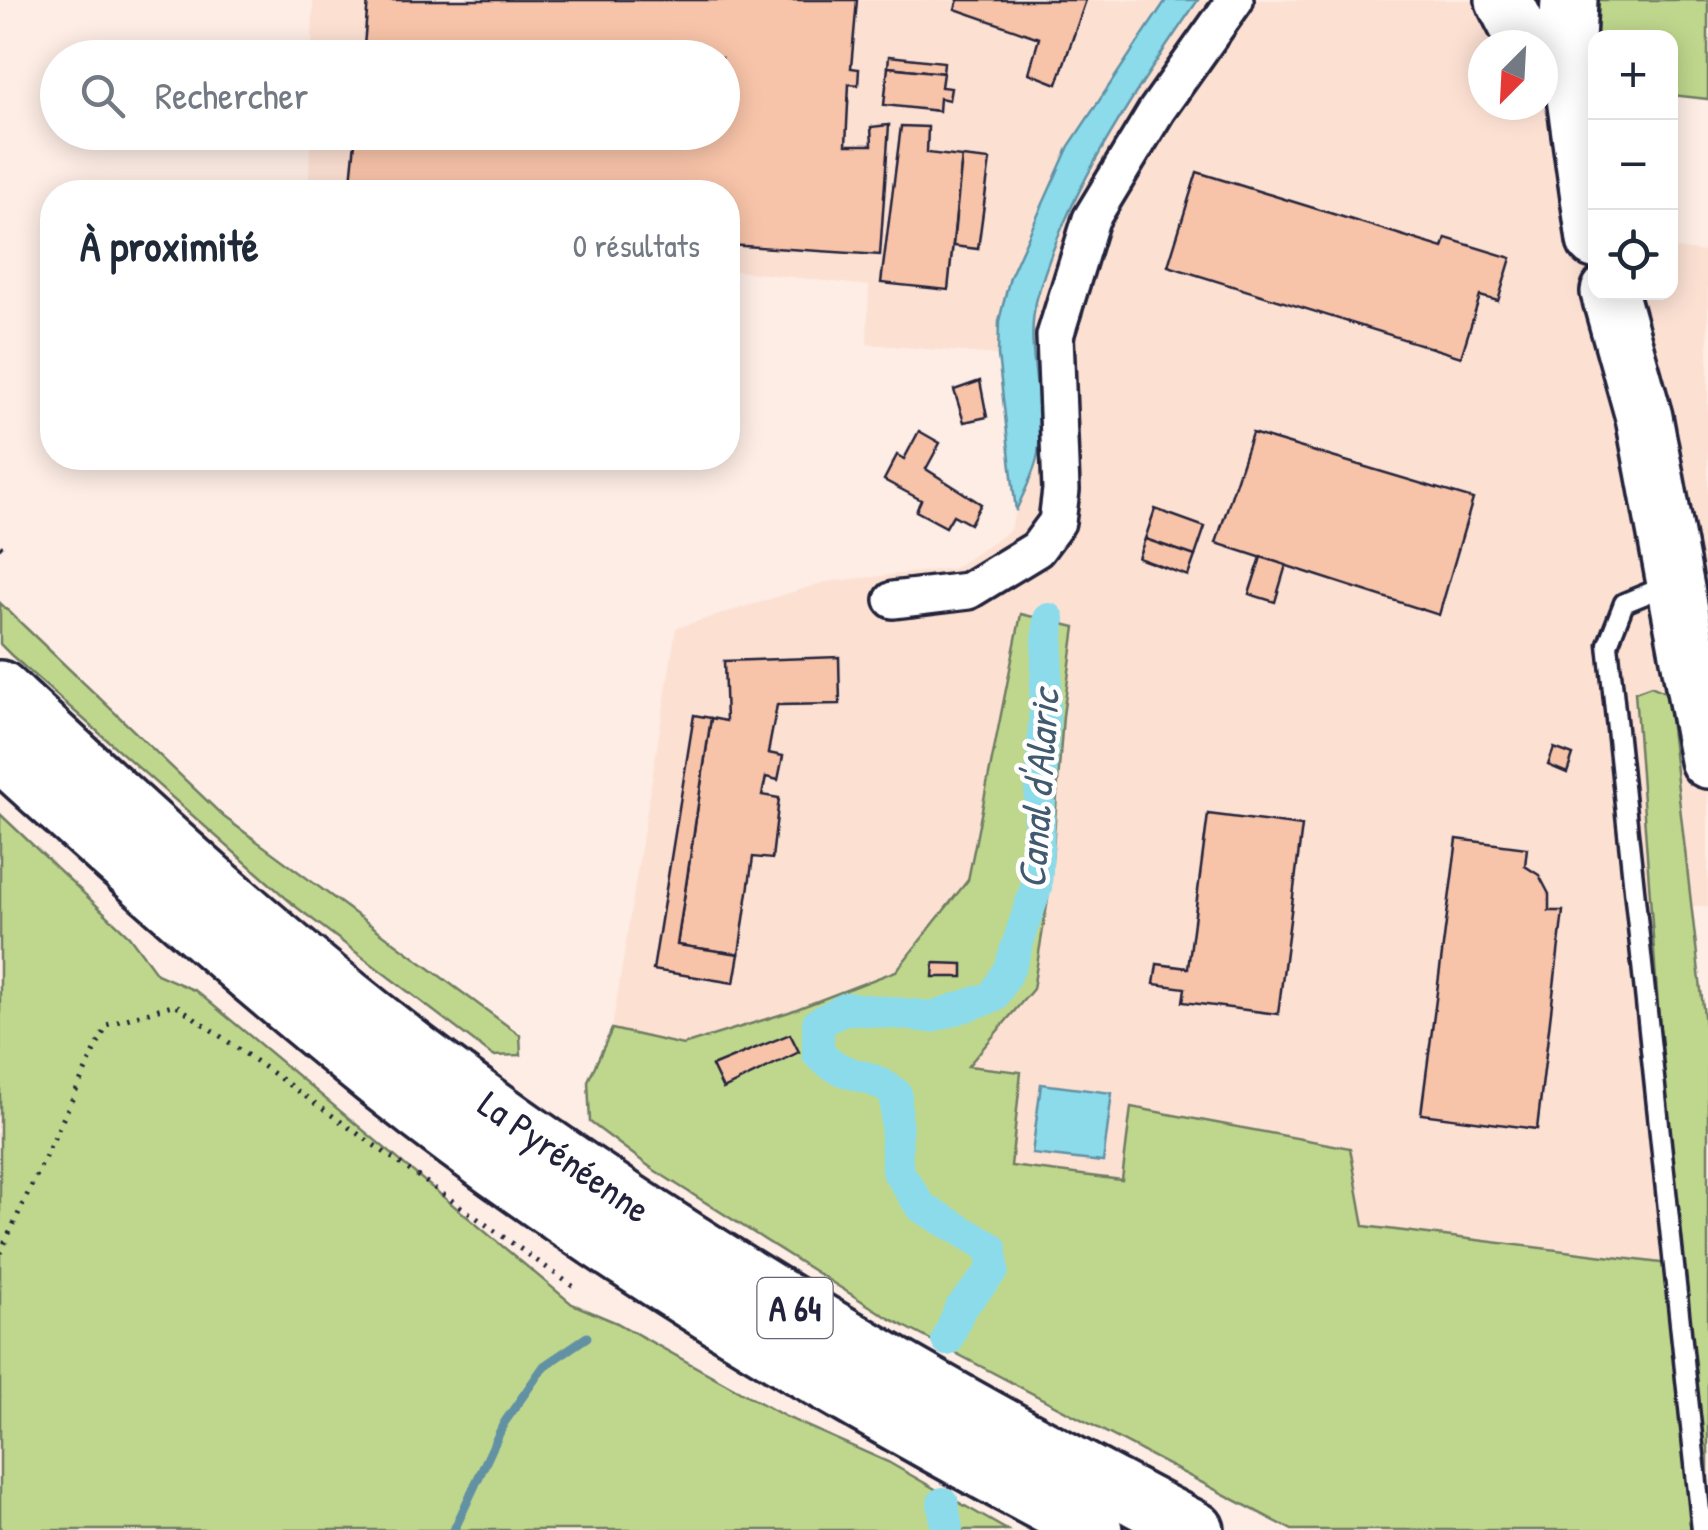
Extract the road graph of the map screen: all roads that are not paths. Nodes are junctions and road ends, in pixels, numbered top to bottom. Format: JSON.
{"nodes":[{"id":1,"x":1235,"y":0,"type":"edge"},
{"id":2,"x":1504,"y":0,"type":"edge"},
{"id":3,"x":1569,"y":0,"type":"edge"},
{"id":4,"x":1519,"y":30,"type":"edge"},
{"id":5,"x":1553,"y":120,"type":"edge"},
{"id":6,"x":1591,"y":210,"type":"edge"},
{"id":7,"x":1588,"y":220,"type":"edge"},
{"id":8,"x":1612,"y":300,"type":"edge"},
{"id":9,"x":1678,"y":581,"type":"junction"},
{"id":10,"x":893,"y":600,"type":"dead end"},
{"id":11,"x":0,"y":689,"type":"edge"},
{"id":12,"x":1708,"y":751,"type":"edge"},
{"id":13,"x":0,"y":752,"type":"edge"},
{"id":14,"x":1094,"y":1530,"type":"edge"},
{"id":15,"x":1196,"y":1530,"type":"edge"},
{"id":16,"x":1702,"y":1530,"type":"edge"}],
"edges":[{"from":1,"to":10,"type":"street"},
{"from":2,"to":4,"type":"main road"},
{"from":3,"to":6,"type":"main road"},
{"from":5,"to":7,"type":"main road"},
{"from":8,"to":9,"type":"main road"},
{"from":9,"to":12,"type":"main road"},
{"from":9,"to":16,"type":"lane"},
{"from":11,"to":15,"type":"main road","name":"La Pyrénéenne","number":"A 64"},
{"from":13,"to":14,"type":"main road","name":"La Pyrénéenne","number":"A 64"}]}
